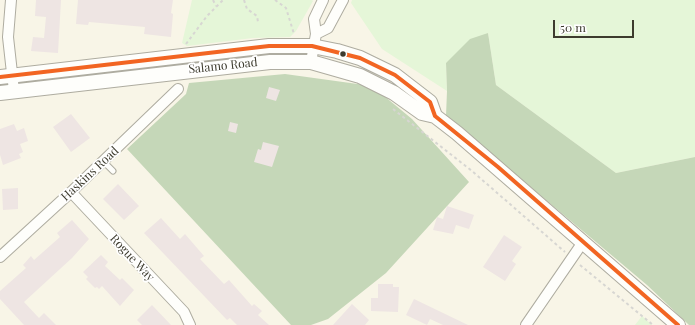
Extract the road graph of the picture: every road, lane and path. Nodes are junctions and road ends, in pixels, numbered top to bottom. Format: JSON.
{"nodes":[{"id":1,"x":12,"y":0,"type":"edge"},
{"id":2,"x":214,"y":0,"type":"edge"},
{"id":3,"x":224,"y":0,"type":"edge"},
{"id":4,"x":244,"y":0,"type":"edge"},
{"id":5,"x":275,"y":0,"type":"edge"},
{"id":6,"x":323,"y":0,"type":"edge"},
{"id":7,"x":343,"y":0,"type":"edge"},
{"id":8,"x":216,"y":6,"type":"junction"},
{"id":9,"x":258,"y":22,"type":"dead end"},
{"id":10,"x":295,"y":38,"type":"dead end"},
{"id":11,"x":314,"y":40,"type":"junction"},
{"id":12,"x":184,"y":47,"type":"dead end"},
{"id":13,"x":311,"y":62,"type":"junction"},
{"id":14,"x":6,"y":77,"type":"edge"},
{"id":15,"x":178,"y":90,"type":"dead end"},
{"id":16,"x":7,"y":92,"type":"edge"},
{"id":17,"x":392,"y":108,"type":"dead end"},
{"id":18,"x":435,"y":116,"type":"junction"},
{"id":19,"x":104,"y":162,"type":"junction"},
{"id":20,"x":113,"y":171,"type":"dead end"},
{"id":21,"x":71,"y":192,"type":"junction"},
{"id":22,"x":584,"y":242,"type":"junction"},
{"id":23,"x":561,"y":248,"type":"dead end"},
{"id":24,"x":0,"y":257,"type":"edge"},
{"id":25,"x":583,"y":267,"type":"dead end"},
{"id":26,"x":190,"y":325,"type":"edge"},
{"id":27,"x":526,"y":325,"type":"edge"},
{"id":28,"x":653,"y":325,"type":"edge"},
{"id":29,"x":678,"y":325,"type":"edge"}],
"edges":[{"from":1,"to":14,"type":"street"},
{"from":2,"to":8,"type":"path"},
{"from":3,"to":8,"type":"path"},
{"from":4,"to":9,"type":"path"},
{"from":5,"to":10,"type":"path"},
{"from":6,"to":11,"type":"street"},
{"from":7,"to":11,"type":"street"},
{"from":8,"to":12,"type":"path"},
{"from":11,"to":13,"type":"street"},
{"from":11,"to":14,"type":"main road","name":"Salamo Road"},
{"from":11,"to":18,"type":"main road","name":"Salamo Road"},
{"from":13,"to":16,"type":"main road","name":"Salamo Road"},
{"from":13,"to":18,"type":"main road","name":"Salamo Road"},
{"from":14,"to":16,"type":"street"},
{"from":15,"to":19,"type":"street","name":"Haskins Road"},
{"from":17,"to":23,"type":"path"},
{"from":18,"to":22,"type":"main road","name":"Salamo Road"},
{"from":19,"to":20,"type":"lane"},
{"from":19,"to":21,"type":"street","name":"Haskins Road"},
{"from":21,"to":24,"type":"street","name":"Haskins Road"},
{"from":21,"to":26,"type":"street","name":"Rogue Way"},
{"from":22,"to":27,"type":"street"},
{"from":22,"to":29,"type":"main road","name":"Salamo Road"},
{"from":25,"to":28,"type":"path"}]}
